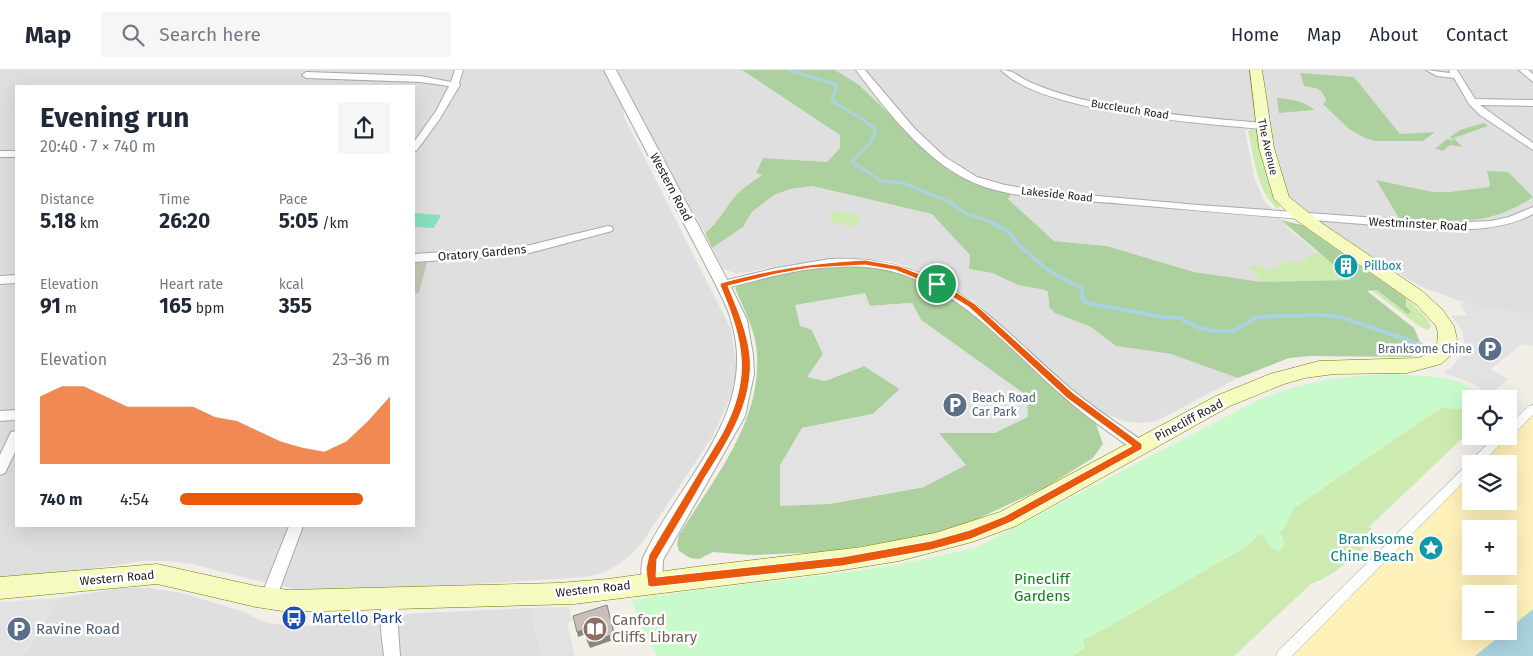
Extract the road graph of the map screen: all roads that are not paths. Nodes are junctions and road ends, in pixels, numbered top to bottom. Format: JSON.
{"nodes":[{"id":1,"x":459,"y":70,"type":"edge"},
{"id":2,"x":610,"y":70,"type":"edge"},
{"id":3,"x":860,"y":70,"type":"edge"},
{"id":4,"x":1005,"y":70,"type":"edge"},
{"id":5,"x":1256,"y":70,"type":"edge"},
{"id":6,"x":1430,"y":70,"type":"edge"},
{"id":7,"x":1523,"y":70,"type":"edge"},
{"id":8,"x":1455,"y":73,"type":"edge"},
{"id":9,"x":306,"y":75,"type":"dead end"},
{"id":10,"x":1533,"y":79,"type":"edge"},
{"id":11,"x":456,"y":85,"type":"junction"},
{"id":12,"x":1472,"y":102,"type":"junction"},
{"id":13,"x":1533,"y":102,"type":"edge"},
{"id":14,"x":1262,"y":126,"type":"junction"},
{"id":15,"x":1533,"y":146,"type":"edge"},
{"id":16,"x":415,"y":147,"type":"edge"},
{"id":17,"x":0,"y":154,"type":"edge"},
{"id":18,"x":15,"y":154,"type":"edge"},
{"id":19,"x":1533,"y":210,"type":"edge"},
{"id":20,"x":1300,"y":216,"type":"junction"},
{"id":21,"x":608,"y":229,"type":"dead end"},
{"id":22,"x":415,"y":258,"type":"edge"},
{"id":23,"x":15,"y":279,"type":"edge"},
{"id":24,"x":0,"y":280,"type":"edge"},
{"id":25,"x":723,"y":285,"type":"junction"},
{"id":26,"x":1533,"y":409,"type":"edge"},
{"id":27,"x":15,"y":415,"type":"edge"},
{"id":28,"x":0,"y":416,"type":"edge"},
{"id":29,"x":1517,"y":424,"type":"edge"},
{"id":30,"x":15,"y":438,"type":"edge"},
{"id":31,"x":1494,"y":445,"type":"edge"},
{"id":32,"x":1139,"y":446,"type":"junction"},
{"id":33,"x":1483,"y":455,"type":"edge"},
{"id":34,"x":0,"y":469,"type":"edge"},
{"id":35,"x":1462,"y":475,"type":"edge"},
{"id":36,"x":296,"y":527,"type":"edge"},
{"id":37,"x":652,"y":582,"type":"junction"},
{"id":38,"x":0,"y":588,"type":"edge"},
{"id":39,"x":268,"y":599,"type":"junction"},
{"id":40,"x":391,"y":600,"type":"junction"},
{"id":41,"x":392,"y":656,"type":"edge"},
{"id":42,"x":1284,"y":656,"type":"edge"}],
"edges":[{"from":1,"to":11,"type":"street"},
{"from":2,"to":25,"type":"street","name":"Western Road"},
{"from":3,"to":20,"type":"street","name":"Lakeside Road"},
{"from":4,"to":14,"type":"street","name":"Buccleuch Road"},
{"from":5,"to":14,"type":"main road","name":"The Avenue"},
{"from":6,"to":8,"type":"street"},
{"from":7,"to":10,"type":"street"},
{"from":8,"to":12,"type":"street"},
{"from":9,"to":11,"type":"street"},
{"from":11,"to":16,"type":"street"},
{"from":12,"to":13,"type":"street"},
{"from":12,"to":15,"type":"street"},
{"from":14,"to":20,"type":"main road","name":"The Avenue"},
{"from":17,"to":18,"type":"street"},
{"from":19,"to":20,"type":"street","name":"Westminster Road"},
{"from":20,"to":32,"type":"main road","name":"Pinecliff Road"},
{"from":21,"to":22,"type":"street","name":"Oratory Gardens"},
{"from":23,"to":24,"type":"street"},
{"from":25,"to":32,"type":"street"},
{"from":25,"to":37,"type":"street","name":"Western Road"},
{"from":26,"to":29,"type":"street"},
{"from":27,"to":28,"type":"street"},
{"from":30,"to":34,"type":"street"},
{"from":31,"to":33,"type":"street"},
{"from":32,"to":37,"type":"main road","name":"Pinecliff Road"},
{"from":35,"to":42,"type":"street"},
{"from":36,"to":39,"type":"street"},
{"from":37,"to":40,"type":"main road","name":"Western Road"},
{"from":38,"to":39,"type":"main road","name":"Western Road"},
{"from":39,"to":40,"type":"main road","name":"Western Road"},
{"from":40,"to":41,"type":"street"}]}
